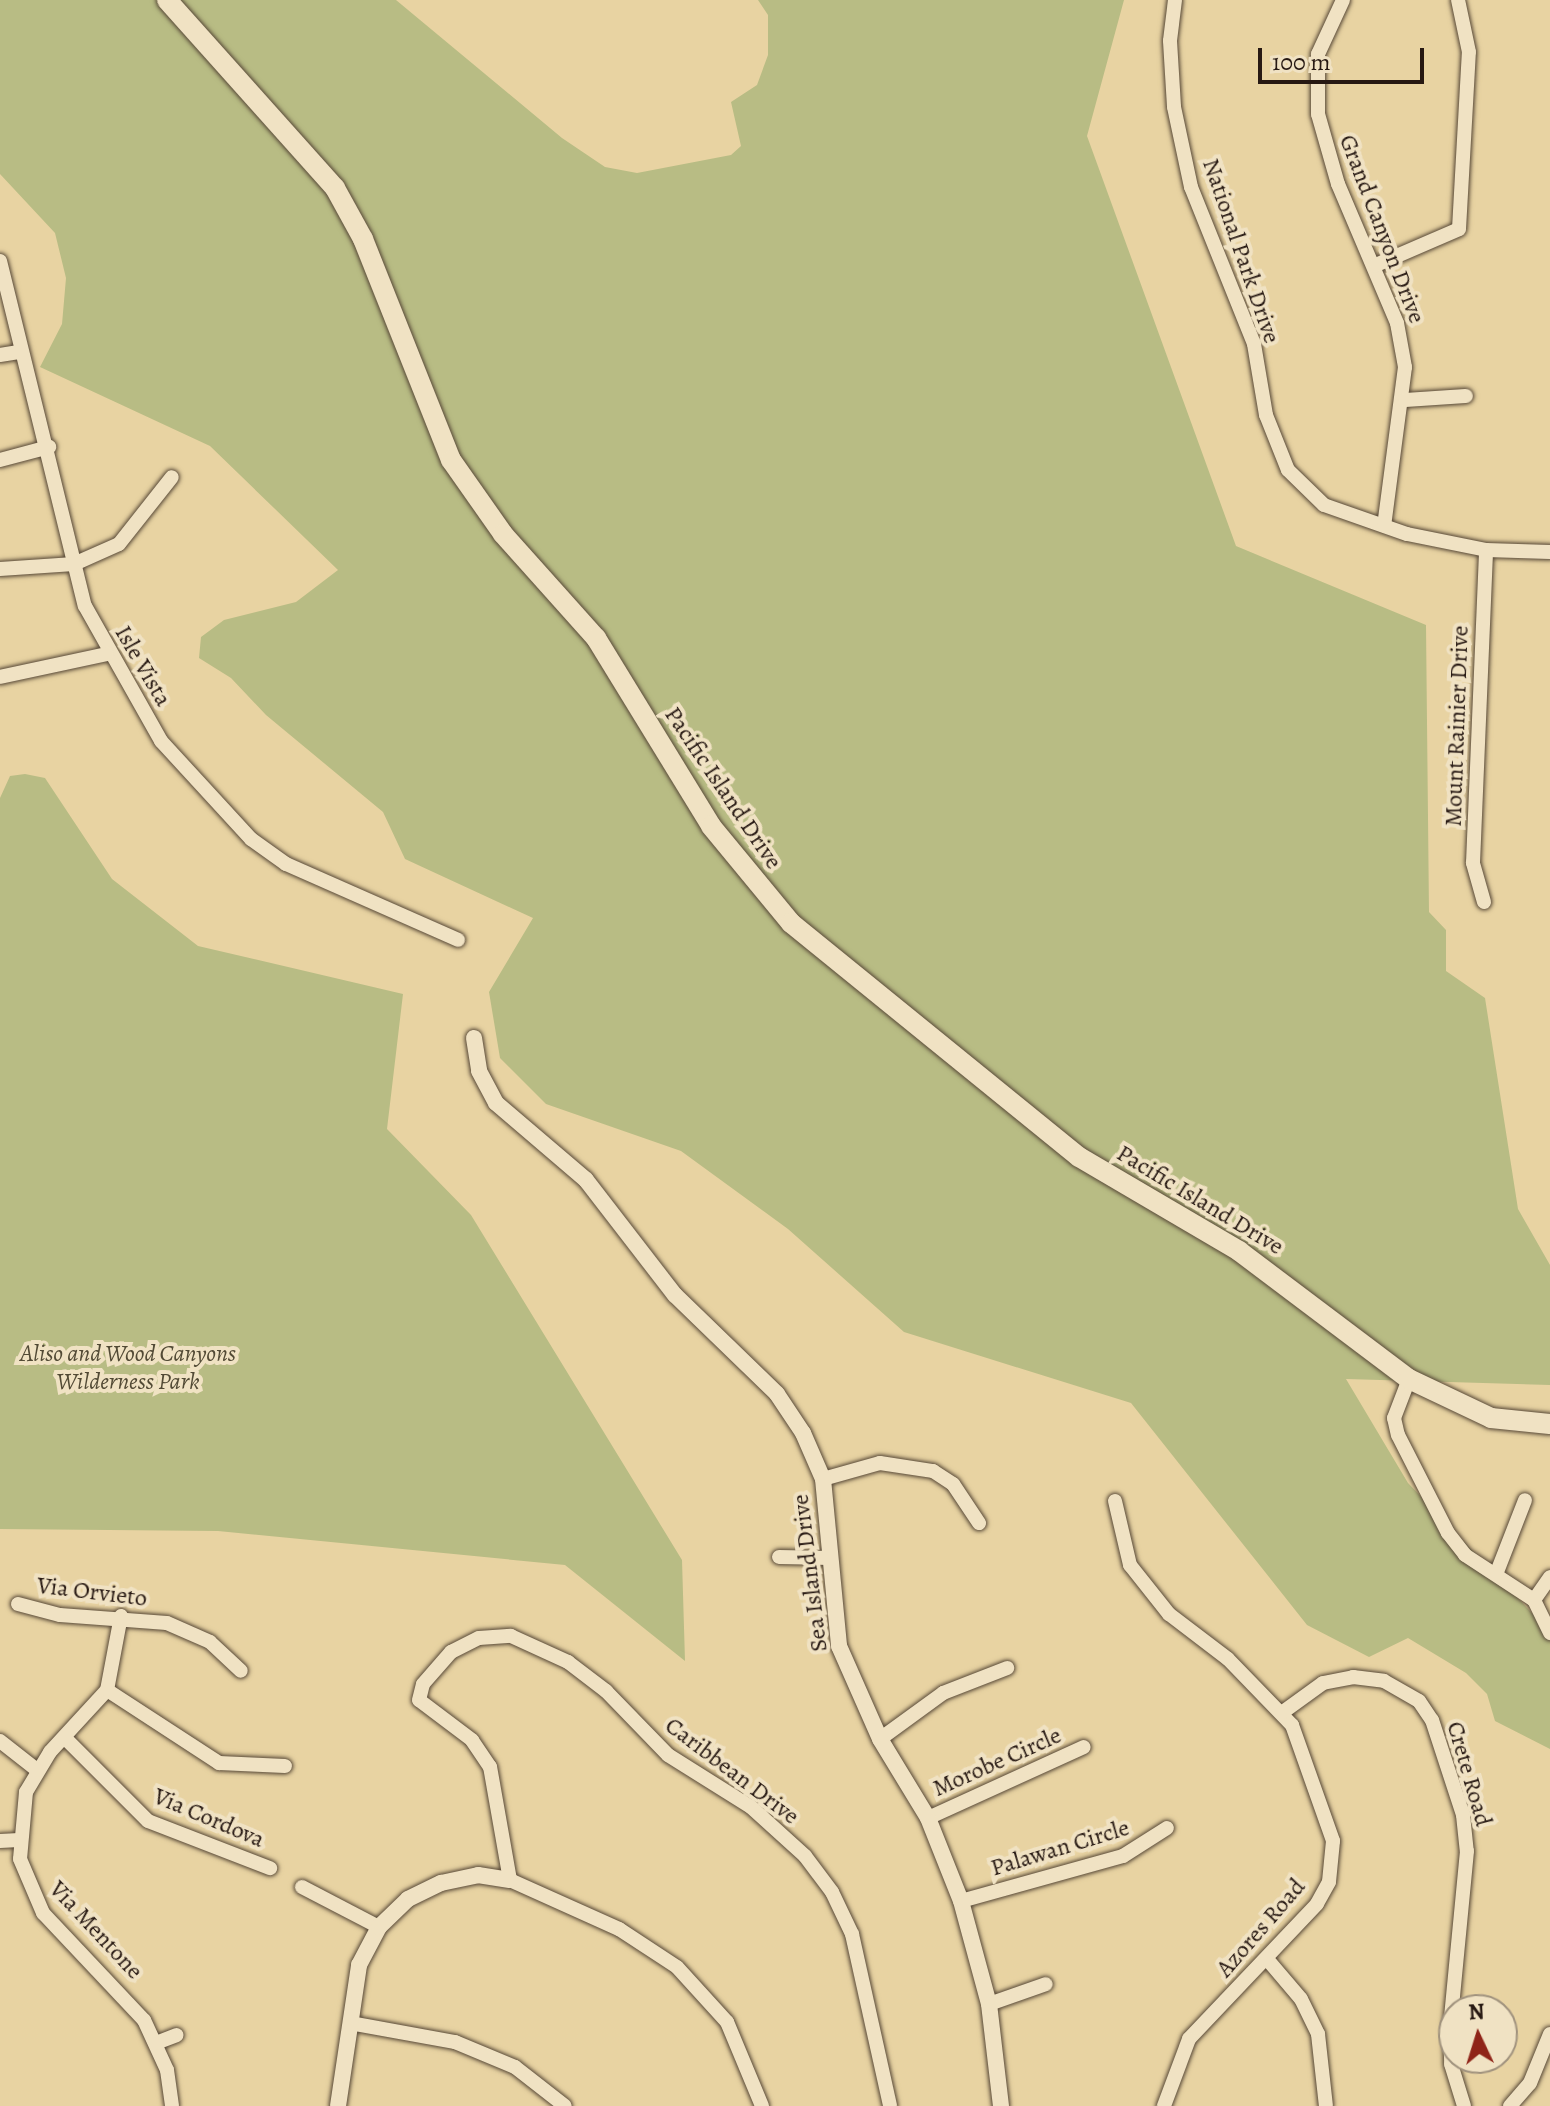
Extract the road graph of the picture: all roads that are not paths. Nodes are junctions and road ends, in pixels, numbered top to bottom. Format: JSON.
{"nodes":[{"id":1,"x":167,"y":0,"type":"edge"},
{"id":2,"x":1175,"y":0,"type":"edge"},
{"id":3,"x":1343,"y":0,"type":"edge"},
{"id":4,"x":1458,"y":0,"type":"edge"},
{"id":5,"x":0,"y":261,"type":"edge"},
{"id":6,"x":1376,"y":265,"type":"junction"},
{"id":7,"x":19,"y":352,"type":"junction"},
{"id":8,"x":0,"y":355,"type":"edge"},
{"id":9,"x":1466,"y":396,"type":"dead end"},
{"id":10,"x":1405,"y":400,"type":"junction"},
{"id":11,"x":49,"y":447,"type":"junction"},
{"id":12,"x":0,"y":460,"type":"edge"},
{"id":13,"x":172,"y":477,"type":"dead end"},
{"id":14,"x":1384,"y":526,"type":"junction"},
{"id":15,"x":1486,"y":550,"type":"junction"},
{"id":16,"x":1550,"y":552,"type":"edge"},
{"id":17,"x":74,"y":564,"type":"junction"},
{"id":18,"x":0,"y":569,"type":"edge"},
{"id":19,"x":107,"y":654,"type":"junction"},
{"id":20,"x":0,"y":677,"type":"edge"},
{"id":21,"x":1484,"y":902,"type":"dead end"},
{"id":22,"x":458,"y":940,"type":"dead end"},
{"id":23,"x":474,"y":1038,"type":"dead end"},
{"id":24,"x":1409,"y":1379,"type":"junction"},
{"id":25,"x":1550,"y":1424,"type":"edge"},
{"id":26,"x":823,"y":1479,"type":"junction"},
{"id":27,"x":1525,"y":1500,"type":"dead end"},
{"id":28,"x":1115,"y":1501,"type":"dead end"},
{"id":29,"x":979,"y":1523,"type":"dead end"},
{"id":30,"x":779,"y":1557,"type":"dead end"},
{"id":31,"x":831,"y":1558,"type":"junction"},
{"id":32,"x":1497,"y":1572,"type":"junction"},
{"id":33,"x":1550,"y":1577,"type":"edge"},
{"id":34,"x":1534,"y":1600,"type":"junction"},
{"id":35,"x":18,"y":1604,"type":"dead end"},
{"id":36,"x":121,"y":1616,"type":"junction"},
{"id":37,"x":1550,"y":1633,"type":"edge"},
{"id":38,"x":1007,"y":1668,"type":"dead end"},
{"id":39,"x":241,"y":1671,"type":"dead end"},
{"id":40,"x":107,"y":1690,"type":"junction"},
{"id":41,"x":1283,"y":1712,"type":"junction"},
{"id":42,"x":65,"y":1738,"type":"junction"},
{"id":43,"x":880,"y":1739,"type":"junction"},
{"id":44,"x":0,"y":1741,"type":"edge"},
{"id":45,"x":1084,"y":1747,"type":"dead end"},
{"id":46,"x":285,"y":1766,"type":"dead end"},
{"id":47,"x":37,"y":1770,"type":"junction"},
{"id":48,"x":928,"y":1818,"type":"junction"},
{"id":49,"x":1167,"y":1828,"type":"dead end"},
{"id":50,"x":19,"y":1840,"type":"junction"},
{"id":51,"x":0,"y":1841,"type":"edge"},
{"id":52,"x":270,"y":1868,"type":"dead end"},
{"id":53,"x":510,"y":1880,"type":"junction"},
{"id":54,"x":302,"y":1887,"type":"dead end"},
{"id":55,"x":961,"y":1901,"type":"junction"},
{"id":56,"x":379,"y":1927,"type":"junction"},
{"id":57,"x":1267,"y":1959,"type":"junction"},
{"id":58,"x":1046,"y":1984,"type":"dead end"},
{"id":59,"x":989,"y":2004,"type":"junction"},
{"id":60,"x":350,"y":2023,"type":"junction"},
{"id":61,"x":1550,"y":2034,"type":"edge"},
{"id":62,"x":177,"y":2035,"type":"dead end"},
{"id":63,"x":156,"y":2043,"type":"junction"},
{"id":64,"x":172,"y":2106,"type":"edge"},
{"id":65,"x":338,"y":2106,"type":"edge"},
{"id":66,"x":565,"y":2106,"type":"edge"},
{"id":67,"x":762,"y":2106,"type":"edge"},
{"id":68,"x":890,"y":2106,"type":"edge"},
{"id":69,"x":1001,"y":2106,"type":"edge"},
{"id":70,"x":1164,"y":2106,"type":"edge"},
{"id":71,"x":1326,"y":2106,"type":"edge"},
{"id":72,"x":1464,"y":2106,"type":"edge"},
{"id":73,"x":1510,"y":2106,"type":"edge"}],
"edges":[{"from":1,"to":24,"type":"main road","name":"Pacific Island Drive"},
{"from":2,"to":14,"type":"street","name":"National Park Drive"},
{"from":3,"to":6,"type":"street","name":"Grand Canyon Drive"},
{"from":4,"to":6,"type":"street"},
{"from":5,"to":7,"type":"street","name":"Isle Vista"},
{"from":6,"to":10,"type":"street","name":"Grand Canyon Drive"},
{"from":7,"to":8,"type":"street"},
{"from":7,"to":11,"type":"street","name":"Isle Vista"},
{"from":9,"to":10,"type":"street"},
{"from":10,"to":14,"type":"street","name":"Grand Canyon Drive"},
{"from":11,"to":12,"type":"street"},
{"from":11,"to":17,"type":"street","name":"Isle Vista"},
{"from":13,"to":17,"type":"street"},
{"from":14,"to":15,"type":"street","name":"National Park Drive"},
{"from":15,"to":16,"type":"street","name":"National Park Drive"},
{"from":15,"to":21,"type":"street","name":"Mount Rainier Drive"},
{"from":17,"to":18,"type":"street"},
{"from":17,"to":19,"type":"street","name":"Isle Vista"},
{"from":19,"to":20,"type":"street"},
{"from":19,"to":22,"type":"street","name":"Isle Vista"},
{"from":23,"to":26,"type":"street","name":"Sea Island Drive"},
{"from":24,"to":25,"type":"main road","name":"Pacific Island Drive"},
{"from":24,"to":32,"type":"street"},
{"from":26,"to":29,"type":"street"},
{"from":26,"to":31,"type":"street","name":"Sea Island Drive"},
{"from":27,"to":32,"type":"street"},
{"from":28,"to":41,"type":"street","name":"Azores Road"},
{"from":30,"to":31,"type":"street"},
{"from":31,"to":43,"type":"street","name":"Sea Island Drive"},
{"from":32,"to":34,"type":"street"},
{"from":33,"to":34,"type":"street"},
{"from":34,"to":37,"type":"street"},
{"from":35,"to":36,"type":"street","name":"Via Orvieto"},
{"from":36,"to":39,"type":"street","name":"Via Orvieto"},
{"from":36,"to":40,"type":"street"},
{"from":38,"to":43,"type":"street"},
{"from":40,"to":42,"type":"street","name":"Via Mentone"},
{"from":40,"to":46,"type":"street"},
{"from":41,"to":57,"type":"street","name":"Azores Road"},
{"from":41,"to":72,"type":"street","name":"Crete Road"},
{"from":42,"to":47,"type":"street","name":"Via Mentone"},
{"from":42,"to":52,"type":"street","name":"Via Cordova"},
{"from":43,"to":48,"type":"street","name":"Sea Island Drive"},
{"from":44,"to":47,"type":"street"},
{"from":45,"to":48,"type":"street","name":"Morobe Circle"},
{"from":47,"to":50,"type":"street","name":"Via Mentone"},
{"from":48,"to":55,"type":"street","name":"Sea Island Drive"},
{"from":49,"to":55,"type":"street","name":"Palawan Circle"},
{"from":50,"to":51,"type":"street"},
{"from":50,"to":63,"type":"street","name":"Via Mentone"},
{"from":53,"to":56,"type":"street"},
{"from":53,"to":67,"type":"street"},
{"from":53,"to":68,"type":"street","name":"Caribbean Drive"},
{"from":54,"to":56,"type":"street"},
{"from":55,"to":59,"type":"street","name":"Sea Island Drive"},
{"from":56,"to":60,"type":"street"},
{"from":57,"to":70,"type":"street","name":"Azores Road"},
{"from":57,"to":71,"type":"street"},
{"from":58,"to":59,"type":"street"},
{"from":59,"to":69,"type":"street","name":"Sea Island Drive"},
{"from":60,"to":65,"type":"street"},
{"from":60,"to":66,"type":"street"},
{"from":61,"to":73,"type":"street"},
{"from":62,"to":63,"type":"street"},
{"from":63,"to":64,"type":"street","name":"Via Mentone"}]}
